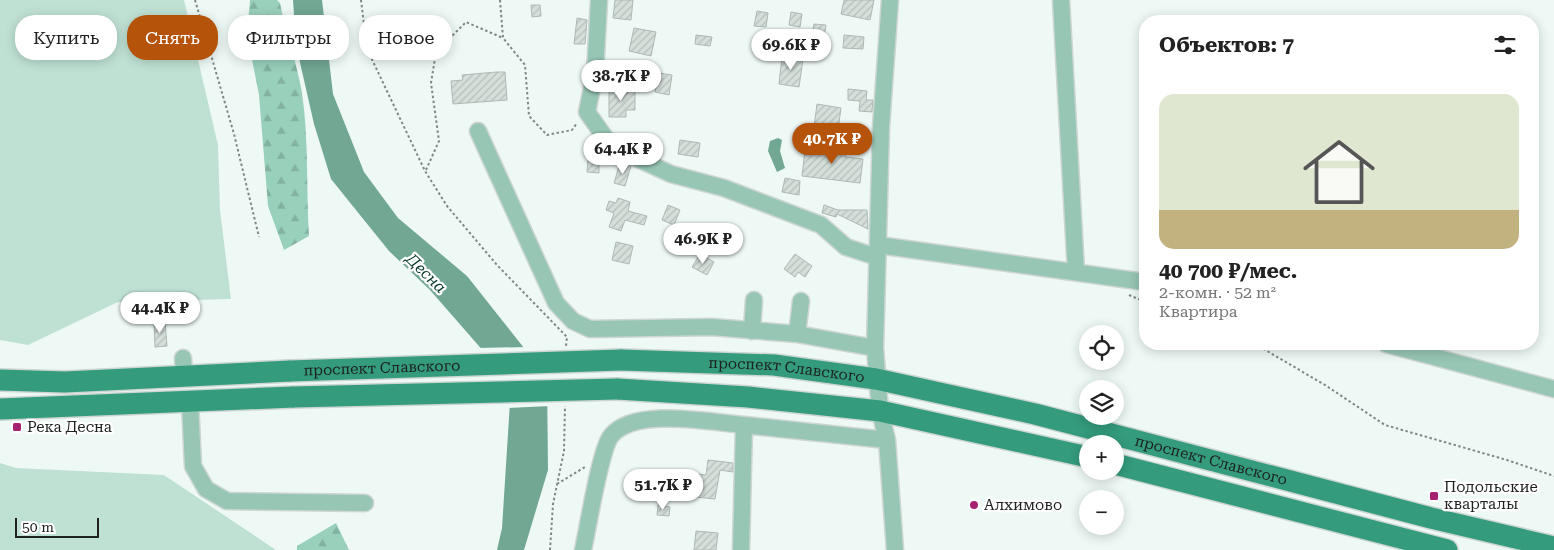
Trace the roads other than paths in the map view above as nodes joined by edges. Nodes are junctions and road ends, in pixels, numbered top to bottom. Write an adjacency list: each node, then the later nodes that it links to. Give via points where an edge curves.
1 (599, 0): 5 (street, via 595,73 587,112 609,143 671,174 724,188 821,225 846,247)
2 (890, 0): 5 (street, via 880,127)
3 (1061, 0): 6 (street)
4 (478, 131): 10 (street, via 556,303 573,321 590,329)
5 (878, 251): 6 (street); 12 (street)
6 (1076, 272): 7 (street)
7 (1139, 281)
8 (754, 300): 10 (street)
9 (802, 301): 11 (street)
10 (752, 330): 11 (street)
11 (797, 334): 12 (street)
12 (875, 348): 14 (street)
13 (1408, 350): 16 (street)
14 (876, 379): 15 (main road, проспект Славского, bridge, via 774,365 621,360 290,371 183,367 65,382); 19 (street); 25 (main road, проспект Славского, via 1035,414)
15 (0, 380)
16 (1554, 389)
17 (190, 402): 18 (main road, проспект Славского); 19 (main road, проспект Славского, bridge, via 617,389 748,397); 24 (street, via 192,466 206,489 226,502)
18 (0, 409)
19 (880, 411): 21 (street); 22 (main road, проспект Славского)
20 (744, 425): 21 (street); 26 (street, via 645,419 624,426 611,436 603,456); 27 (street)
21 (887, 440): 28 (street)
22 (1079, 455)
23 (1124, 466): 29 (main road, проспект Славского)
24 (365, 502)
25 (1554, 547)
26 (583, 550)
27 (741, 550)
28 (894, 550)
29 (1447, 550)

